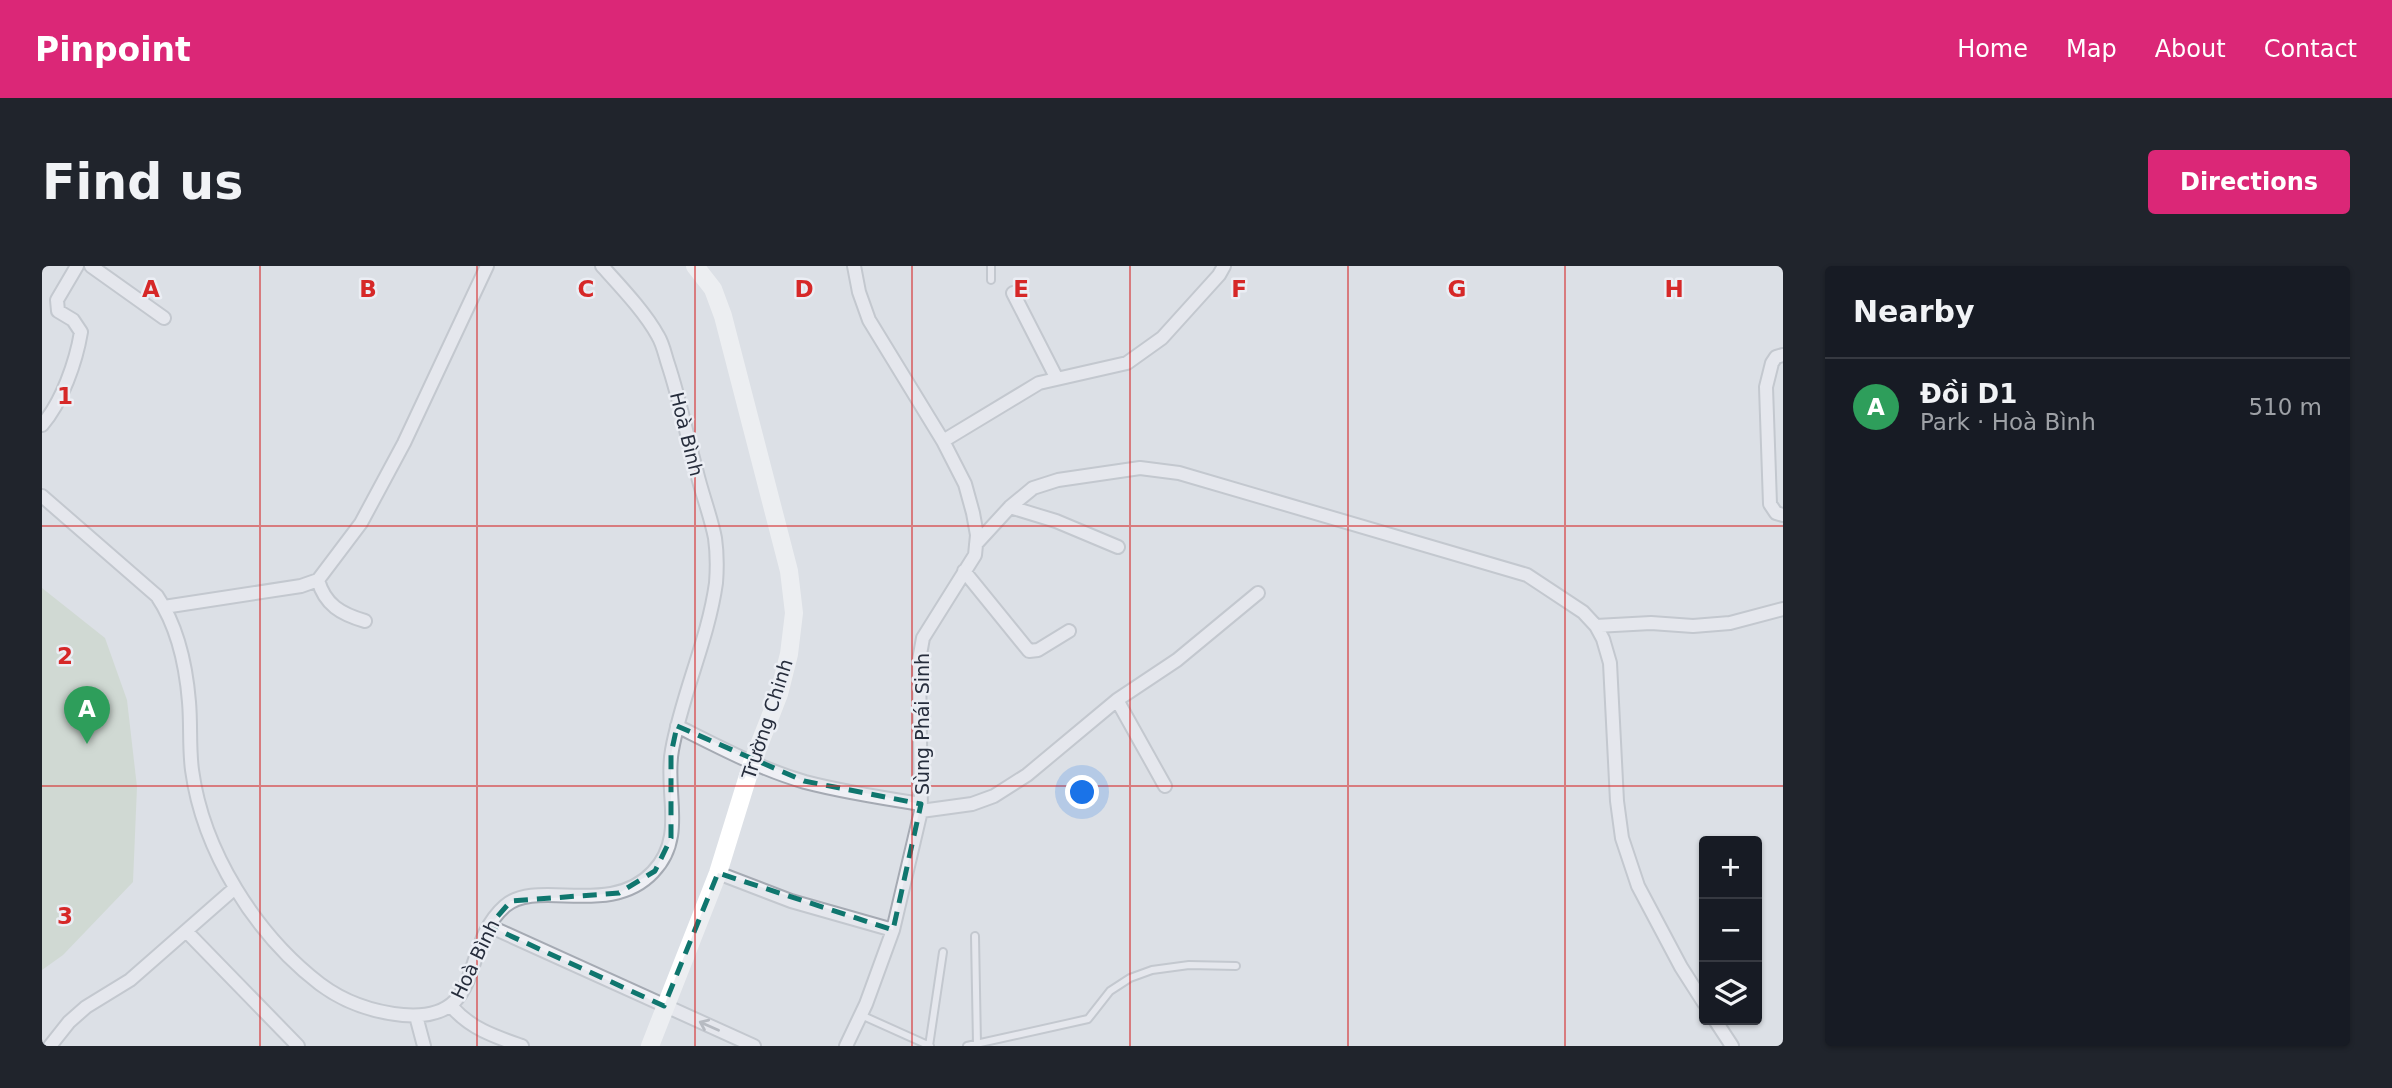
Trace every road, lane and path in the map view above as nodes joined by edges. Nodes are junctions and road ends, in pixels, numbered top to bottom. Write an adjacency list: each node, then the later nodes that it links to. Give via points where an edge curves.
1 (77, 266): 14 (street, via 57,300 58,311 81,332 79,345 65,384)
2 (91, 266): 11 (street)
3 (487, 266): 22 (street, via 361,523)
4 (602, 266): 30 (street, Hoà Bình, via 658,336 715,538 716,582)
5 (695, 266): 31 (street, Trường Chinh, via 713,289 723,316 786,558 794,613 779,694)
6 (854, 266): 15 (street, via 869,320)
7 (990, 266): 9 (lane)
8 (1224, 266): 13 (street, via 1162,338 1127,363)
9 (991, 280)
10 (1013, 293): 13 (street)
11 (164, 318)
12 (1783, 355): 18 (street, via 1772,363 1766,387 1770,504)
13 (1056, 377): 15 (street)
14 (42, 425)
15 (943, 441): 19 (street, via 965,484)
16 (42, 496): 24 (street, Hoà Bình)
17 (1010, 507): 19 (street); 20 (street); 27 (street, via 1033,488 1058,481 1140,468 1179,473 1527,575)
18 (1783, 514)
19 (976, 544): 21 (street, Sùng Phái Sinh, via 975,555)
20 (1118, 547)
21 (964, 571): 28 (street, via 1029,650 1038,650); 33 (street, Sùng Phái Sinh, via 923,638 919,660)
22 (318, 580): 24 (street); 26 (street, via 331,605)
23 (1258, 593): 29 (street, via 1177,660)
24 (164, 607): 35 (street, Hoà Bình, via 186,672 197,795 207,829)
25 (1783, 609): 27 (street, via 1730,623)
26 (365, 621)
27 (1596, 625): 42 (street, via 1610,663 1622,838 1638,886)
28 (1069, 631)
29 (1117, 700): 32 (street); 33 (street, via 1027,775 994,796 972,804)
30 (677, 726): 31 (street); 36 (street, Hoà Bình, via 671,754 671,838 655,871 619,893 511,901)
31 (752, 763): 33 (street, via 804,781); 34 (street, Trường Chinh)
32 (1165, 786)
33 (921, 807): 37 (street, Sùng Phái Sinh)
34 (718, 873): 37 (street, via 791,901); 43 (street, Trường Chinh)
35 (235, 888): 38 (street); 45 (street, Hoà Bình, via 265,930 319,983 371,1010)
36 (489, 926): 43 (street); 44 (street, Hoà Bình)
37 (893, 930): 46 (street, Sùng Phái Sinh)
38 (187, 932): 49 (street, via 130,980 86,1007); 50 (street)
39 (975, 936): 48 (lane)
40 (943, 952): 56 (lane)
41 (1236, 966): 48 (lane, via 1152,970 1110,991 1088,1019)
42 (1699, 995)
43 (664, 1006): 53 (street, Trường Chinh); 54 (street, one-way to 43)
44 (452, 1007): 45 (street, Hoà Bình); 52 (street, via 481,1031)
45 (416, 1016): 51 (street)
46 (861, 1016): 55 (street, Sùng Phái Sinh); 56 (lane)
47 (1718, 1025): 58 (street)
48 (977, 1044): 57 (lane)
49 (50, 1046)
50 (298, 1046)
51 (424, 1046)
52 (522, 1046)
53 (650, 1046)
54 (754, 1046)
55 (846, 1046)
56 (929, 1046)
57 (967, 1046)
58 (1732, 1046)

